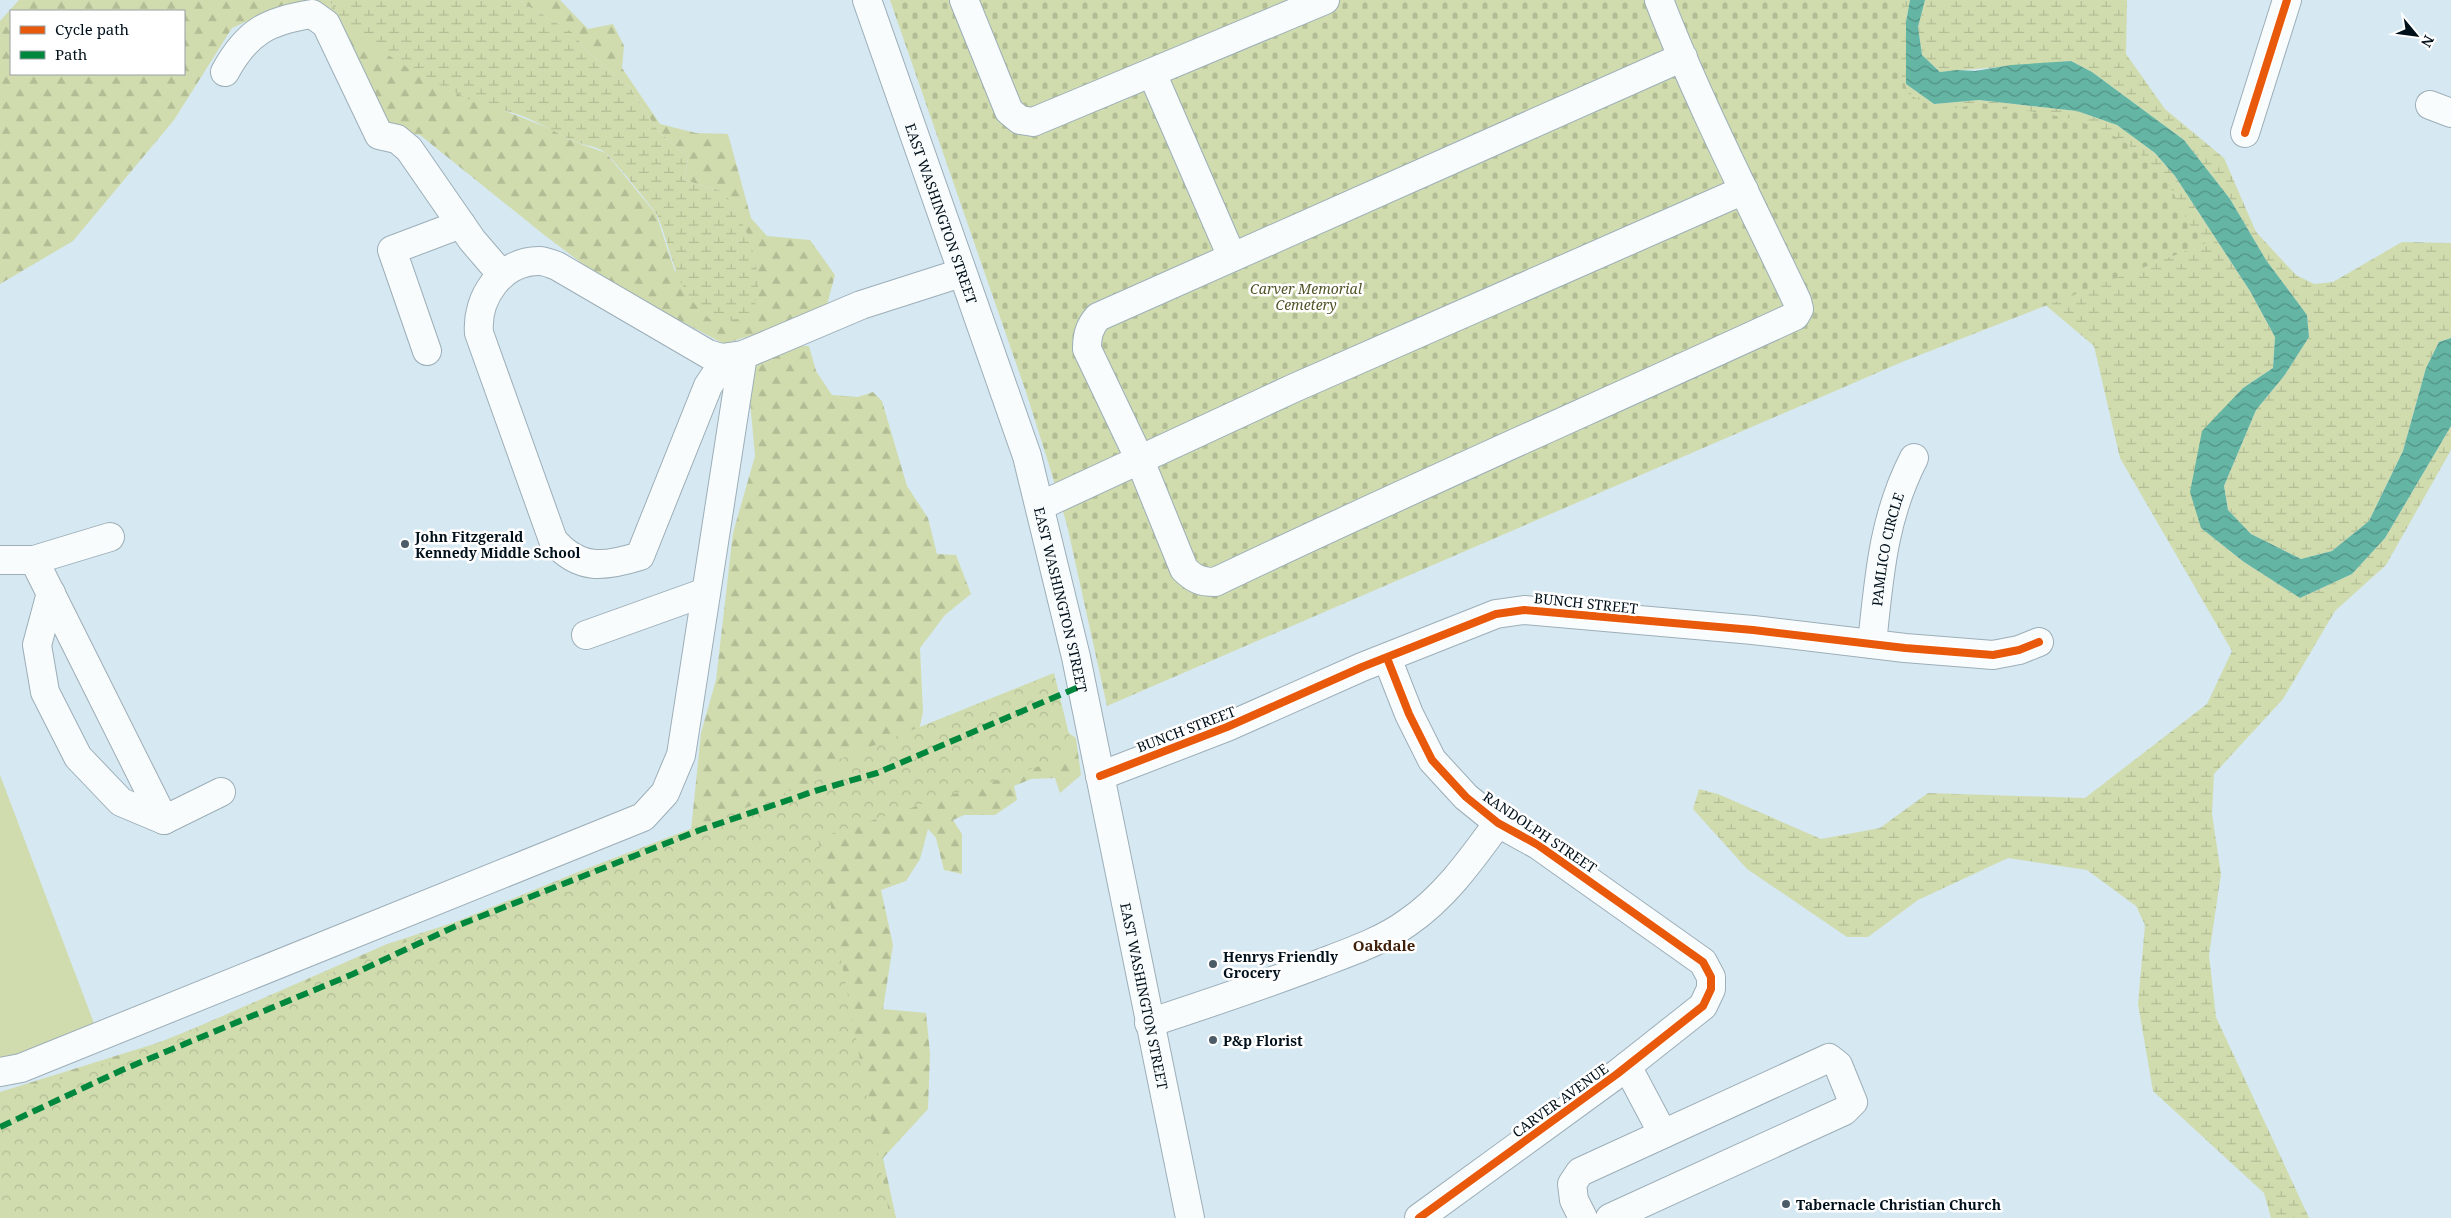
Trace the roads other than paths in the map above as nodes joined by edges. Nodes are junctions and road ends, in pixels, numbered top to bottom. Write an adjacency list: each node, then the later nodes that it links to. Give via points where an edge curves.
1 (867, 0): 13 (street, EAST WASHINGTON STREET)
2 (964, 0): 8 (street, via 1009,111 1020,120 1033,122)
3 (1325, 0): 8 (street)
4 (1659, 0): 6 (street)
5 (2287, 0): 9 (street)
6 (1683, 58): 10 (street); 12 (street)
7 (225, 72): 11 (street, via 237,50 262,27 312,14 326,24 379,135 397,139 409,149)
8 (1152, 73): 12 (street)
9 (2245, 134)
10 (1744, 190): 17 (street); 17 (street, via 1797,301 1799,309 1795,316 1214,582 1202,582 1184,569)
11 (461, 224): 14 (street); 15 (street, via 392,250)
12 (1232, 257): 17 (street, via 1098,318 1091,325 1087,336 1088,349)
13 (961, 274): 16 (street, via 862,305); 19 (street, EAST WASHINGTON STREET, via 1027,456)
14 (502, 275): 16 (street, via 511,268 539,261 557,266 708,354 721,358); 16 (street, via 481,305 479,333 553,540 560,549 582,563 606,564 640,556 708,386 718,371)
15 (427, 352)
16 (743, 355): 23 (street)
17 (1139, 458): 19 (street)
18 (1914, 458): 27 (street, PAMLICO CIRCLE, via 1899,487 1887,524)
19 (1040, 506): 29 (street, EAST WASHINGTON STREET, via 1076,656)
20 (110, 537): 22 (street)
21 (0, 560): 22 (street)
22 (34, 560): 24 (street)
23 (706, 592): 25 (street); 36 (street, via 681,755 665,793 643,817 57,1054)
24 (51, 593): 31 (street); 31 (street, via 37,645 45,692 78,757 121,802)
25 (586, 635)
26 (2038, 642): 27 (street, BUNCH STREET, via 1993,655)
27 (1872, 644): 28 (street, BUNCH STREET, via 1524,610 1496,614)
28 (1387, 658): 29 (street, BUNCH STREET, via 1227,727); 32 (street, RANDOLPH STREET, via 1432,760 1466,797)
29 (1100, 776): 34 (street, EAST WASHINGTON STREET)
30 (221, 792): 31 (street)
31 (164, 820)
32 (1498, 823): 33 (street, RANDOLPH STREET, via 1538,845 1703,962 1711,977); 34 (street, via 1461,874 1406,924 1361,948 1257,988)
33 (1709, 995): 35 (street, CARVER AVENUE, via 1702,1006)
34 (1149, 1023): 38 (street, EAST WASHINGTON STREET)
35 (1627, 1066): 37 (street); 39 (street, CARVER AVENUE)
36 (0, 1072)
37 (1663, 1134): 40 (street, via 1580,1172 1572,1184 1574,1200); 41 (street, via 1829,1058 1838,1065 1853,1102 1844,1112)
38 (1190, 1218)
39 (1419, 1218)
40 (1583, 1218)
41 (1610, 1218)

